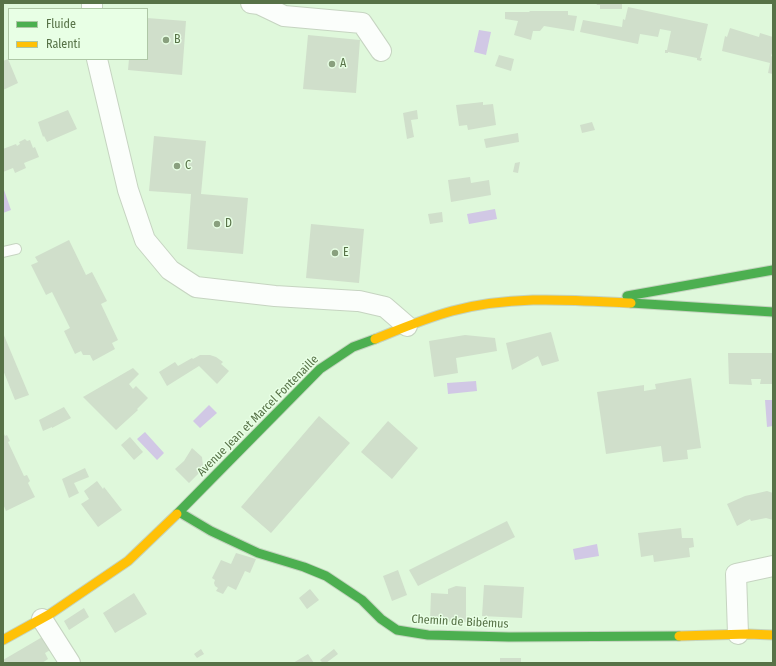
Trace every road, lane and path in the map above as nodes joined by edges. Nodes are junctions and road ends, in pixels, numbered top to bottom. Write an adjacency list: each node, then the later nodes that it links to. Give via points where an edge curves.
1 (251, 3): 2 (street, via 259,4 284,16 362,23)
2 (381, 51)
3 (97, 60): 13 (street, via 128,190 146,240 170,270 196,287 275,296 358,301 385,307)
4 (16, 249): 5 (lane)
5 (3, 252)
6 (773, 270): 7 (main road, Avenue Jean et Marcel Fontenaille)
7 (738, 275): 8 (main road); 10 (main road, Avenue Jean et Marcel Fontenaille)
8 (728, 290)
9 (728, 300): 11 (main road)
10 (596, 302): 11 (main road, Avenue Jean et Marcel Fontenaille); 13 (main road, Avenue Jean et Marcel Fontenaille, via 556,299 495,303 452,311)
11 (738, 311): 12 (main road, Avenue Jean et Marcel Fontenaille)
12 (773, 312)
13 (407, 326): 14 (main road, Avenue Jean et Marcel Fontenaille, via 353,347 320,369)
14 (179, 512): 16 (main road, Avenue Jean et Marcel Fontenaille, via 128,561); 17 (main road, Chemin de Bibémus, via 211,531 258,553 326,576 362,600 381,620 397,630 428,635 509,637)
15 (773, 566): 17 (street, via 736,574)
16 (42, 619): 19 (main road, Avenue Jean et Marcel Fontenaille); 20 (street)
17 (738, 634): 18 (main road, Chemin de Bibémus)
18 (773, 635)
19 (3, 640)
20 (70, 663)

